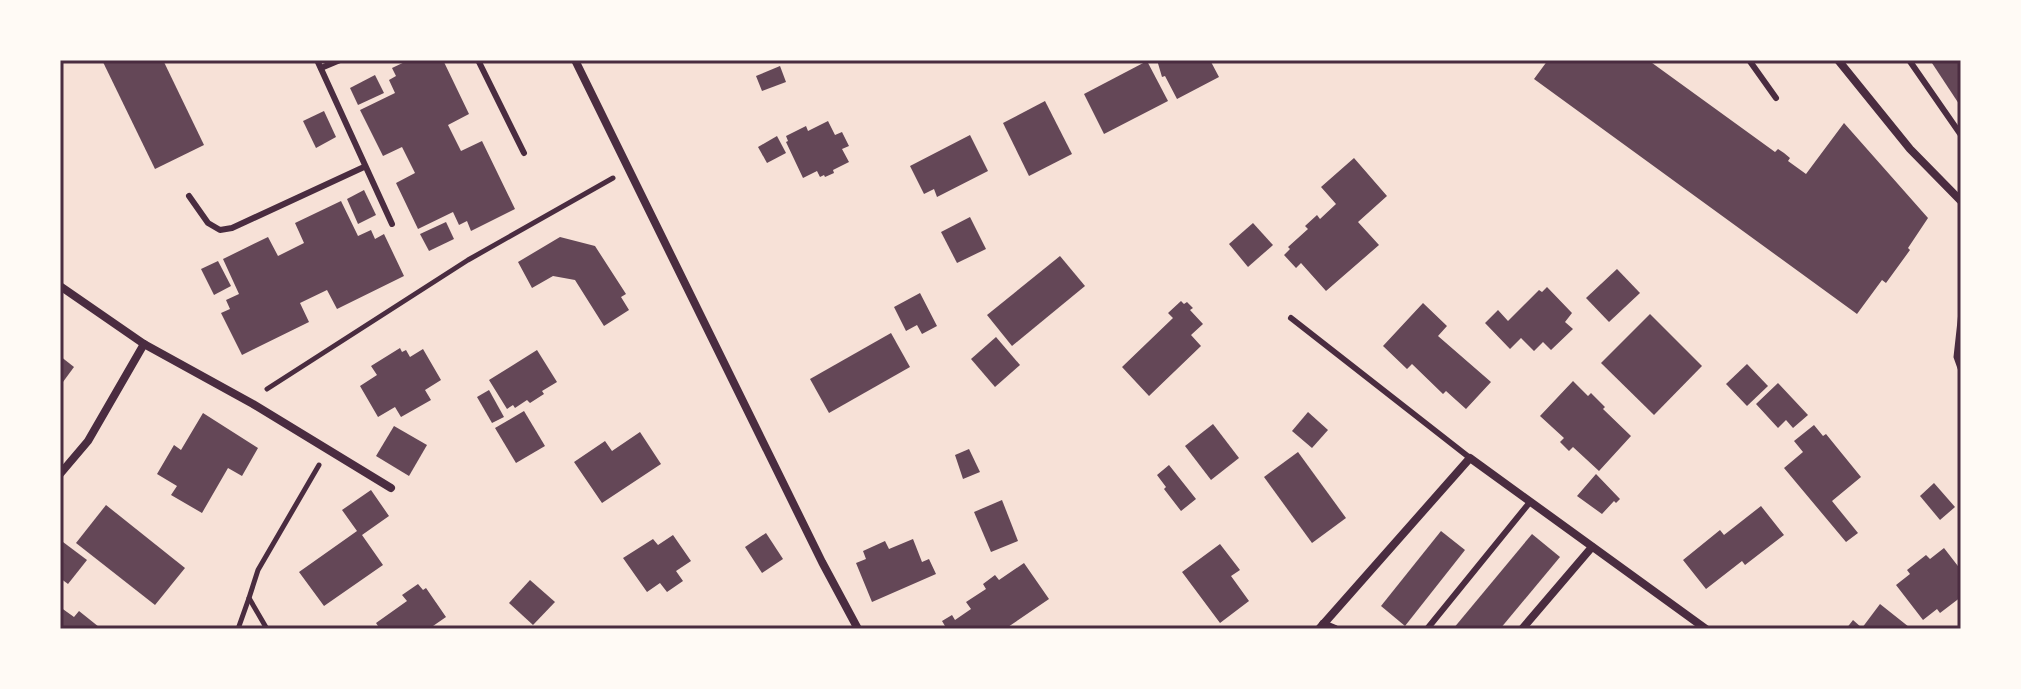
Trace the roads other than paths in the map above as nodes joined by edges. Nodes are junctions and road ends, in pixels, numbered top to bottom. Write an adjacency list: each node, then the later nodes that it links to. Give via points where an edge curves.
1 (317, 60): 8 (lane)
2 (340, 60): 8 (lane)
3 (478, 60): 11 (lane)
4 (575, 60): 25 (street)
5 (1749, 60): 9 (lane)
6 (1838, 60): 14 (street, via 1910,149)
7 (1909, 60): 10 (lane)
8 (321, 68): 12 (lane)
9 (1776, 98)
10 (1961, 135)
11 (524, 153)
12 (364, 167): 13 (lane, via 220,230 208,223); 15 (lane)
13 (189, 196)
14 (1961, 201)
15 (392, 224)
16 (60, 286): 18 (street)
17 (1291, 318): 19 (lane)
18 (144, 344): 20 (street, via 88,441); 21 (street)
19 (1470, 458): 22 (street); 24 (street)
20 (60, 474)
21 (391, 488)
22 (1530, 502): 23 (street); 27 (lane)
23 (1592, 547): 28 (street); 29 (street)
24 (1321, 627): 26 (street)
25 (858, 629)
26 (1335, 629)
27 (1427, 629)
28 (1522, 629)
29 (1706, 629)

